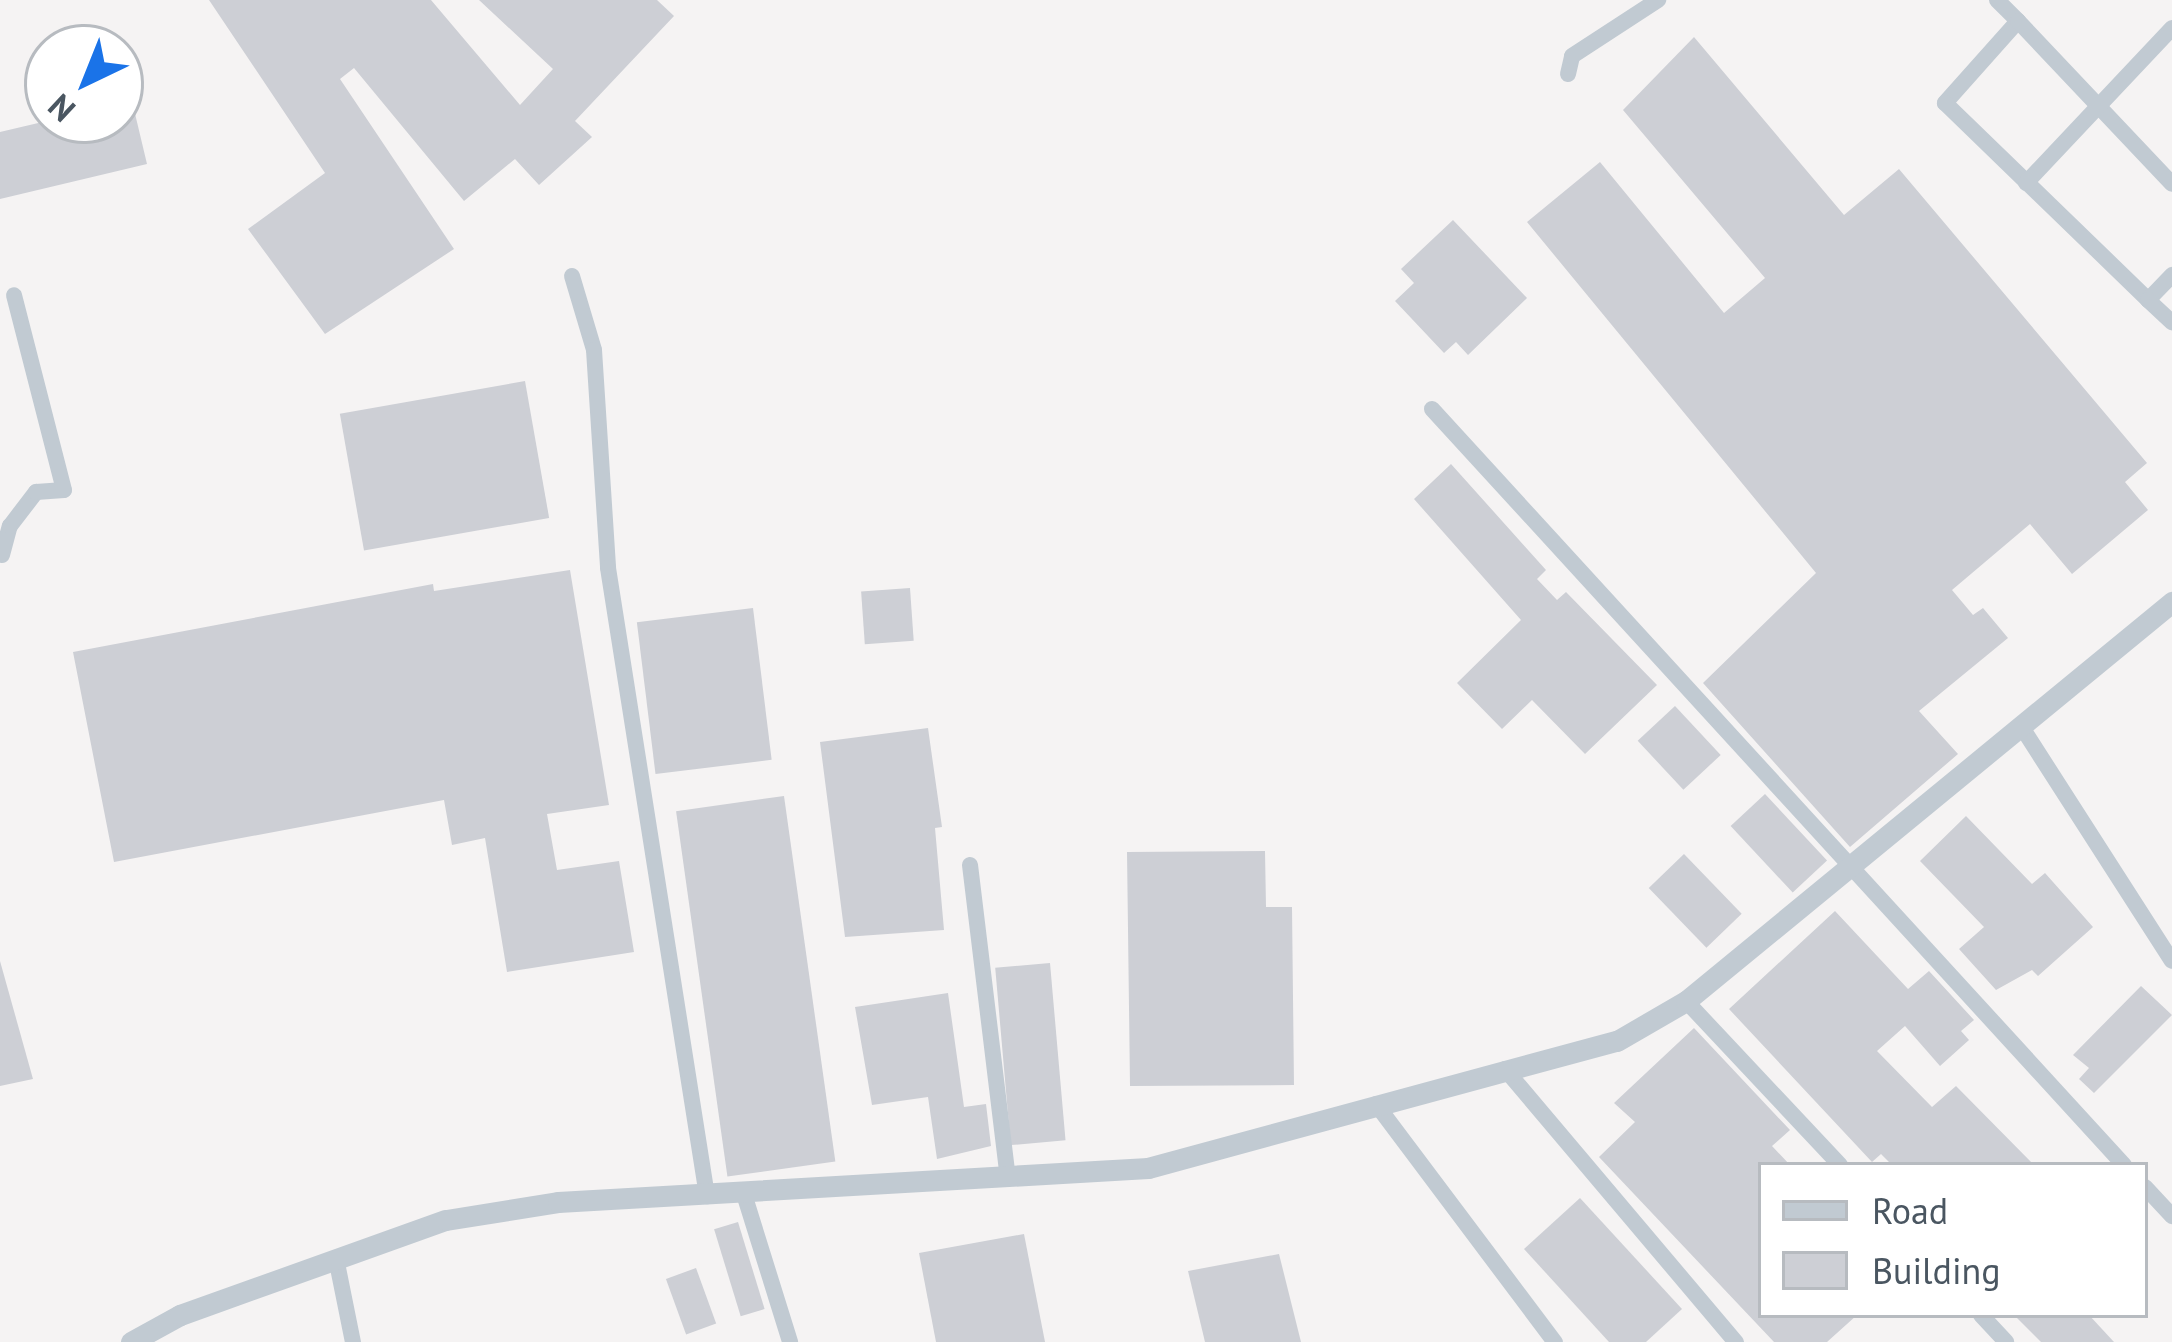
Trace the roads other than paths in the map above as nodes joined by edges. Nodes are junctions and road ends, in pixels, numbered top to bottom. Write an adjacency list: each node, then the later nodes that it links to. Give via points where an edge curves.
1 (1658, 0): 5 (street, via 1571,56)
2 (1997, 0): 3 (street)
3 (2018, 21): 6 (street); 7 (street, via 1945,103)
4 (2172, 28): 6 (street)
5 (1568, 74)
6 (2096, 109): 7 (street); 8 (street)
7 (2026, 183): 12 (street)
8 (2172, 184)
9 (2172, 275): 12 (street)
10 (572, 276): 29 (street, via 594,350 608,568)
11 (14, 295): 15 (street, via 64,490 36,492 10,526)
12 (2148, 300): 13 (street)
13 (2172, 322)
14 (1432, 409): 19 (street)
15 (2, 555)
16 (2172, 602): 17 (street)
17 (2021, 727): 19 (street); 20 (street)
18 (970, 865): 26 (street)
19 (1848, 870): 21 (street); 25 (street)
20 (2172, 962)
21 (1686, 1001): 22 (street, via 1617,1041); 24 (street)
22 (1505, 1069): 23 (street); 37 (street)
23 (1376, 1104): 26 (street, via 1148,1168); 36 (street)
24 (1837, 1162)
25 (2121, 1162)
26 (1008, 1179): 28 (street)
27 (2148, 1190): 30 (street)
28 (744, 1194): 29 (street); 35 (street)
29 (707, 1196): 31 (street, via 558,1202 446,1220)
30 (2172, 1216)
31 (336, 1258): 33 (street); 34 (street)
32 (1984, 1318): 38 (street)
33 (131, 1342)
34 (353, 1342)
35 (790, 1342)
36 (1555, 1342)
37 (1736, 1342)
38 (2006, 1342)

